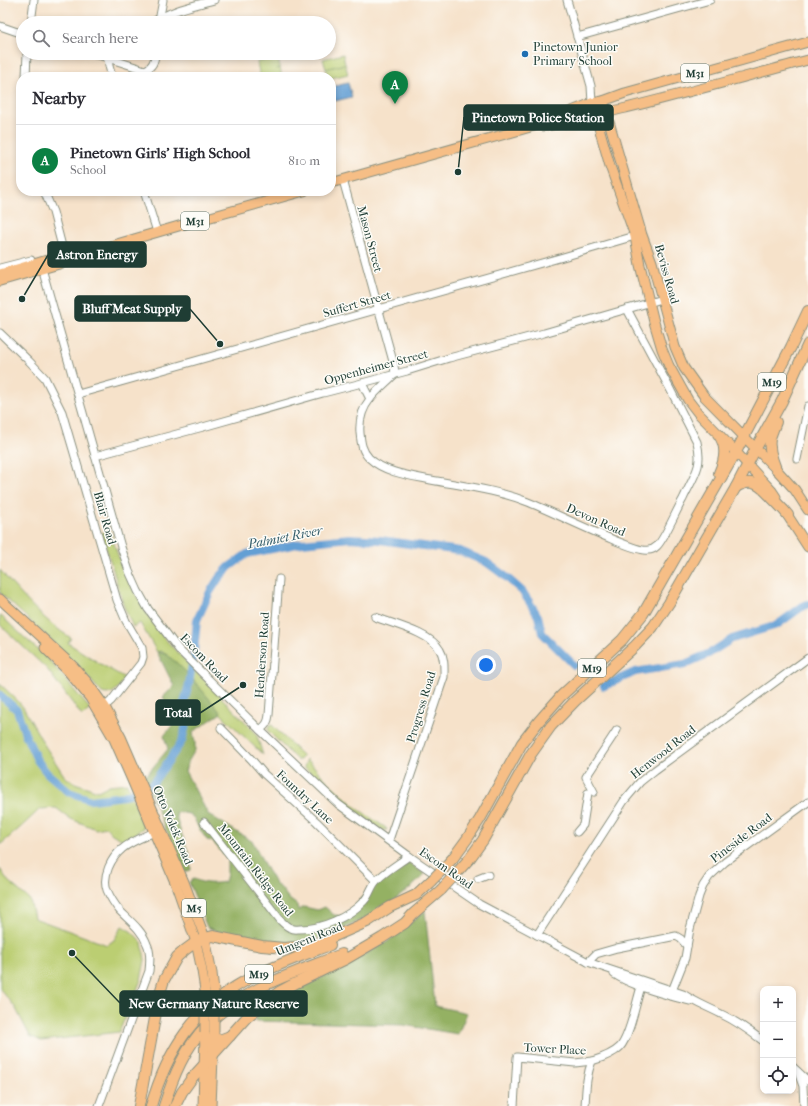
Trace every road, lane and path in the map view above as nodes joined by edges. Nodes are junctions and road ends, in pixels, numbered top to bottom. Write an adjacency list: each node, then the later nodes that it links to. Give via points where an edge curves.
1 (34, 0): 6 (street)
2 (163, 0): 7 (street)
3 (214, 0): 8 (street)
4 (567, 0): 11 (street, Beviss Road)
5 (710, 0): 11 (street)
6 (32, 16)
7 (161, 16)
8 (166, 16)
9 (0, 26): 10 (street)
10 (16, 32)
11 (577, 37): 20 (street, Beviss Road)
12 (808, 42): 21 (main road, M31)
13 (27, 60): 18 (street)
14 (110, 60): 19 (street)
15 (122, 60): 16 (street, via 145,70)
16 (153, 60)
17 (808, 60): 23 (main road, M31)
18 (26, 72)
19 (111, 72)
20 (591, 86): 21 (street, Beviss Road); 22 (street, Beviss Road)
21 (603, 101): 22 (main road, M31); 23 (main road, Beviss Road)
22 (592, 103): 24 (main road, Beviss Road); 25 (main road, M31)
23 (606, 113): 24 (main road, M31); 32 (main road, Beviss Road)
24 (596, 115): 25 (main road, M31, via 572,122); 32 (main road, Beviss Road, via 610,166)
25 (534, 126): 26 (main road, M31)
26 (342, 180): 27 (main road, M31); 40 (street, Mason Street)
27 (336, 182)
28 (46, 196): 33 (street)
29 (146, 196): 31 (street)
30 (286, 196): 31 (main road, M31)
31 (157, 232): 33 (main road, M31, via 86,253 75,259)
32 (638, 235): 38 (main road, Beviss Road, via 652,262); 39 (main road, Beviss Road, via 640,265); 40 (street, Suffert Street)
33 (65, 256): 34 (main road, M31); 35 (street)
34 (41, 266): 36 (main road, M31); 37 (main road, M31); 47 (street, Escom Road)
35 (0, 268)
36 (0, 274)
37 (0, 281)
38 (662, 299): 39 (street, Oppenheimer Street); 52 (main road, Beviss Road, via 675,347 684,368 704,396)
39 (649, 302): 41 (street, Oppenheimer Street); 51 (main road, Beviss Road, via 662,349 674,376 698,413)
40 (378, 309): 45 (street, Mason Street, via 392,354); 47 (street, Suffert Street)
41 (628, 309): 45 (street, Oppenheimer Street); 48 (street, Devon Road, via 697,442 700,455 696,472 664,535 657,546 649,550 623,544 521,499 405,474 375,463 362,448 360,432 364,408)
42 (808, 311): 52 (highway, M19)
43 (0, 333): 69 (street, Blair Road, via 44,378 62,412 117,600 142,648 143,657 140,663 127,682)
44 (808, 344): 49 (highway, M19)
45 (395, 374): 46 (street, Oppenheimer Street); 48 (street, Devon Road)
46 (362, 384): 48 (street); 55 (street, Oppenheimer Street)
47 (78, 394): 55 (street, Escom Road)
48 (370, 399)
49 (782, 401): 53 (highway, M19); 58 (highway, via 770,437 772,459)
50 (808, 406): 56 (street)
51 (718, 434): 54 (main road, Beviss Road); 62 (highway, via 723,443 724,460)
52 (744, 437): 53 (main road, Beviss Road); 54 (highway, M19)
53 (756, 448): 57 (highway, M19); 58 (main road, Beviss Road)
54 (736, 452): 57 (main road, Beviss Road); 62 (highway, M19)
55 (95, 456): 71 (street, Escom Road, via 129,571 148,609 178,650)
56 (796, 460)
57 (747, 464): 59 (highway, M19); 61 (main road, Beviss Road, via 772,491)
58 (776, 469): 60 (main road, Beviss Road, via 795,490)
59 (736, 487): 61 (highway, via 749,482 761,486); 83 (highway, M19, bridge, via 653,627 552,726 531,754 498,815 470,858 441,890)
60 (808, 510)
61 (788, 515): 63 (main road, Beviss Road)
62 (697, 520): 82 (highway, M19, bridge, via 643,614 622,640 561,696 530,731 467,839 443,869)
63 (808, 547)
64 (279, 579): 71 (street, Henderson Road, via 269,715 266,725)
65 (0, 599): 69 (main road, Otto Volek Road / M5, via 73,666 88,683)
66 (0, 606): 69 (main road, Otto Volek Road / M5, via 67,670)
67 (375, 617): 77 (street, Progress Road, via 420,633 434,641 444,660 444,677)
68 (808, 658): 85 (street, Henwood Road, via 655,770 633,789)
69 (101, 709): 75 (main road, Otto Volek Road / M5)
70 (221, 728): 81 (street, Foundry Lane, via 264,774 317,822)
71 (260, 730): 77 (street, Escom Road, via 338,804)
72 (617, 730): 76 (street, via 586,777 591,792 583,825)
73 (808, 802): 84 (street, Pineside Road, via 725,862 709,877 699,896)
74 (204, 822): 81 (street, Mountain Ridge Road, via 281,921 290,928 321,927 336,920 363,903)
75 (158, 831): 87 (main road, Otto Volek Road / M5, via 175,882); 102 (street, via 125,846 108,868 106,889 120,910 144,936 150,959 149,971)
76 (577, 832)
77 (389, 840): 78 (street, Escom Road)
78 (409, 856): 81 (street, Mountain Ridge Road); 85 (street, Escom Road, via 479,904)
79 (488, 875): 80 (street)
80 (478, 879)
81 (376, 882)
82 (416, 895): 87 (highway, via 390,907 356,928 308,946 262,946 213,936); 104 (highway, Umgeni Road / M19, via 396,911 364,930 245,980 226,992 189,1026 174,1048 161,1074)
83 (413, 914): 94 (highway, via 405,923 363,950 279,992 255,1010); 105 (highway, M19, via 366,944 264,986 226,1009 206,1026 189,1049 176,1073)
84 (690, 929): 86 (street); 88 (street, Pineside Road)
85 (537, 935): 89 (street, Escom Road)
86 (676, 936): 88 (street); 89 (street, via 617,948 594,955)
87 (201, 940): 93 (main road, Otto Volek Road / M5, bridge, via 212,973 209,990); 103 (highway, via 177,957 164,980)
88 (687, 946): 92 (street, Pineside Road)
89 (588, 962): 90 (street, Escom Road)
90 (602, 967): 91 (street, Escom Road); 92 (street, Escom Road)
91 (641, 987): 92 (street, Escom Road); 97 (street, via 624,1042 614,1052)
92 (671, 993): 95 (street, Escom Road, via 683,994)
93 (209, 1036): 94 (highway, via 222,1039); 96 (main road, Otto Volek Road / M5); 98 (main road, Otto Volek Road / M5)
94 (230, 1036): 96 (highway)
95 (760, 1038)
96 (213, 1055): 98 (highway); 108 (main road, Otto Volek Road / M5)
97 (592, 1061): 109 (street, Tower Place, via 517,1057); 110 (street, via 587,1080)
98 (204, 1065): 106 (highway, via 182,1092); 107 (main road, Otto Volek Road / M5)
99 (796, 1070): 101 (street)
100 (796, 1071): 111 (street, via 803,1086)
101 (808, 1081)
102 (99, 1106)
103 (139, 1106)
104 (151, 1106)
105 (164, 1106)
106 (175, 1106)
107 (203, 1106)
108 (211, 1106)
109 (514, 1106)
110 (585, 1106)
111 (804, 1106)

